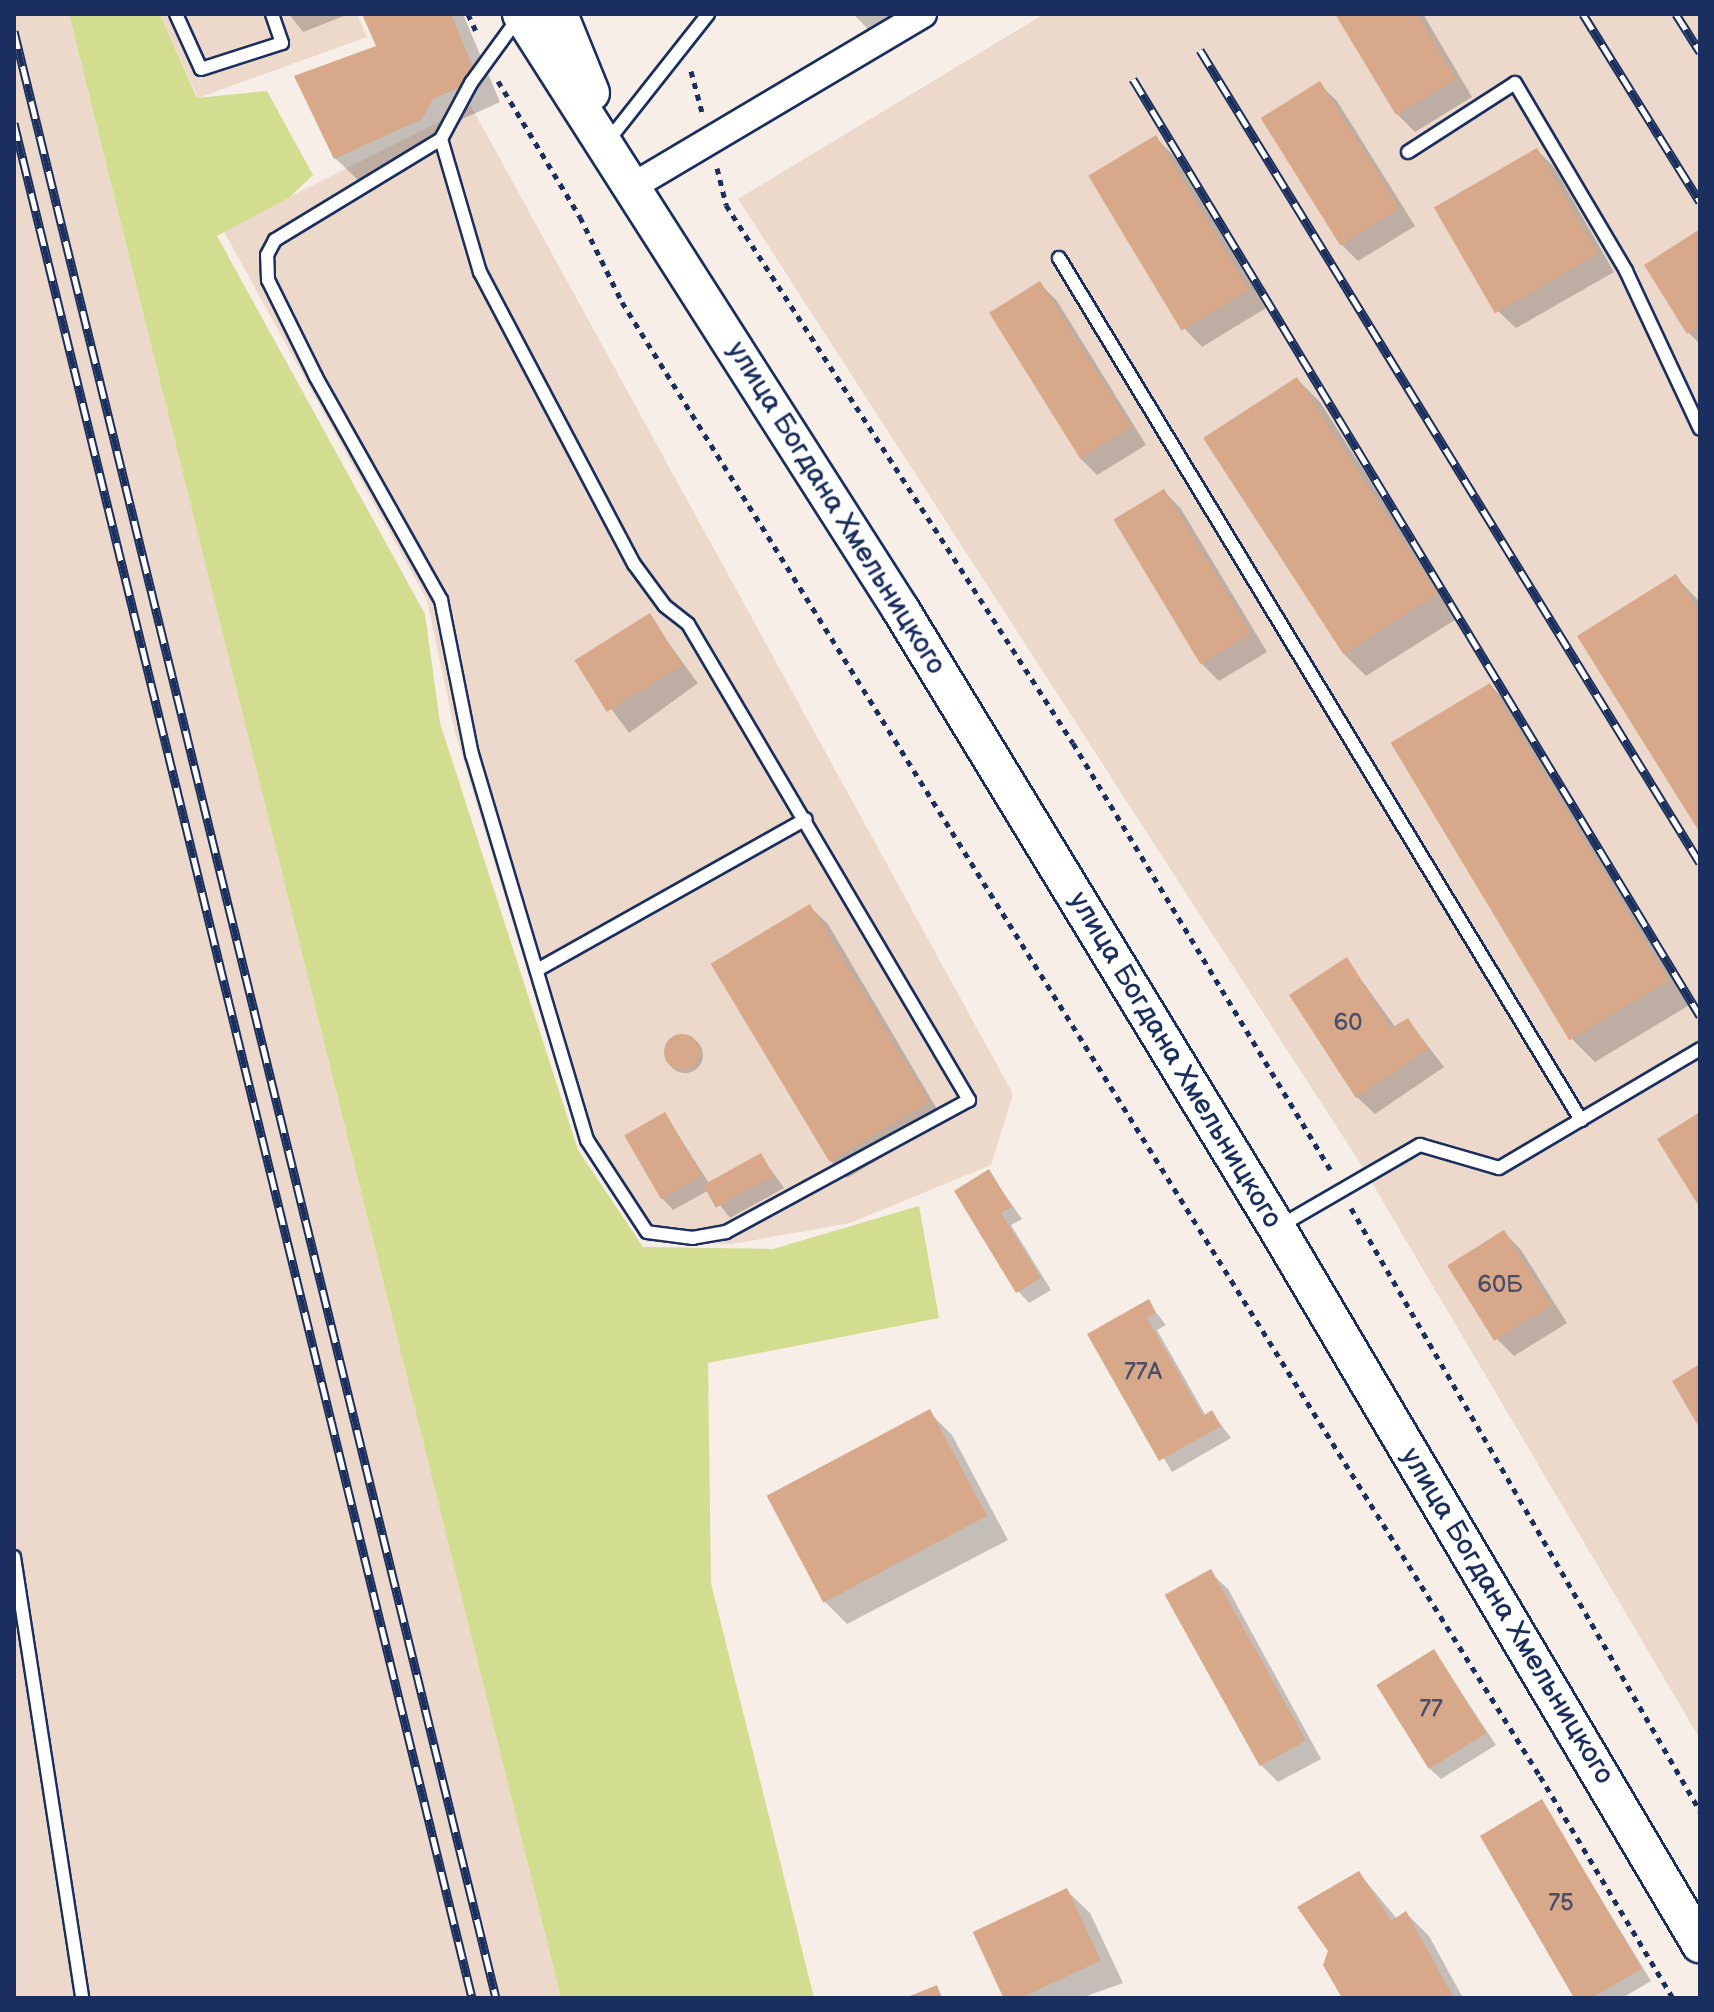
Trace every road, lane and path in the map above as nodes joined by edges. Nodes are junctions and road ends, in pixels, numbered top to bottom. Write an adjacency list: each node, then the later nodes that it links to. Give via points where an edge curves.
1 (176, 14): 2 (lane, via 201,69 282,43)
2 (272, 14)
3 (468, 14): 8 (path)
4 (521, 14): 8 (lane); 12 (main road)
5 (559, 14): 9 (main road)
6 (708, 14): 9 (lane)
7 (923, 14): 12 (street)
8 (489, 59): 10 (lane); 26 (path, via 622,302)
9 (611, 137): 12 (main road)
10 (441, 139): 16 (lane, via 480,272 627,551 665,606 688,624); 17 (lane, via 275,240 267,255 268,280 441,600 472,755)
11 (1408, 152): 15 (lane, via 1515,83 1626,271)
12 (635, 185): 21 (main road, улица Богдана Хмельницкого)
13 (726, 205): 20 (path, via 1073,743)
14 (1059, 258): 19 (lane)
15 (1700, 429)
16 (806, 819): 17 (lane); 17 (lane, via 969,1100 726,1232 693,1238 647,1232 587,1140)
17 (537, 970)
18 (1700, 1049): 19 (lane)
19 (1581, 1120): 20 (lane, via 1499,1168 1420,1145)
20 (1342, 1193): 21 (lane); 23 (path)
21 (1277, 1228): 24 (main road, улица Богдана Хмельницкого)
22 (14, 1557): 25 (lane)
23 (1700, 1811)
24 (1700, 1944)
25 (82, 1998)
26 (1673, 1998)

